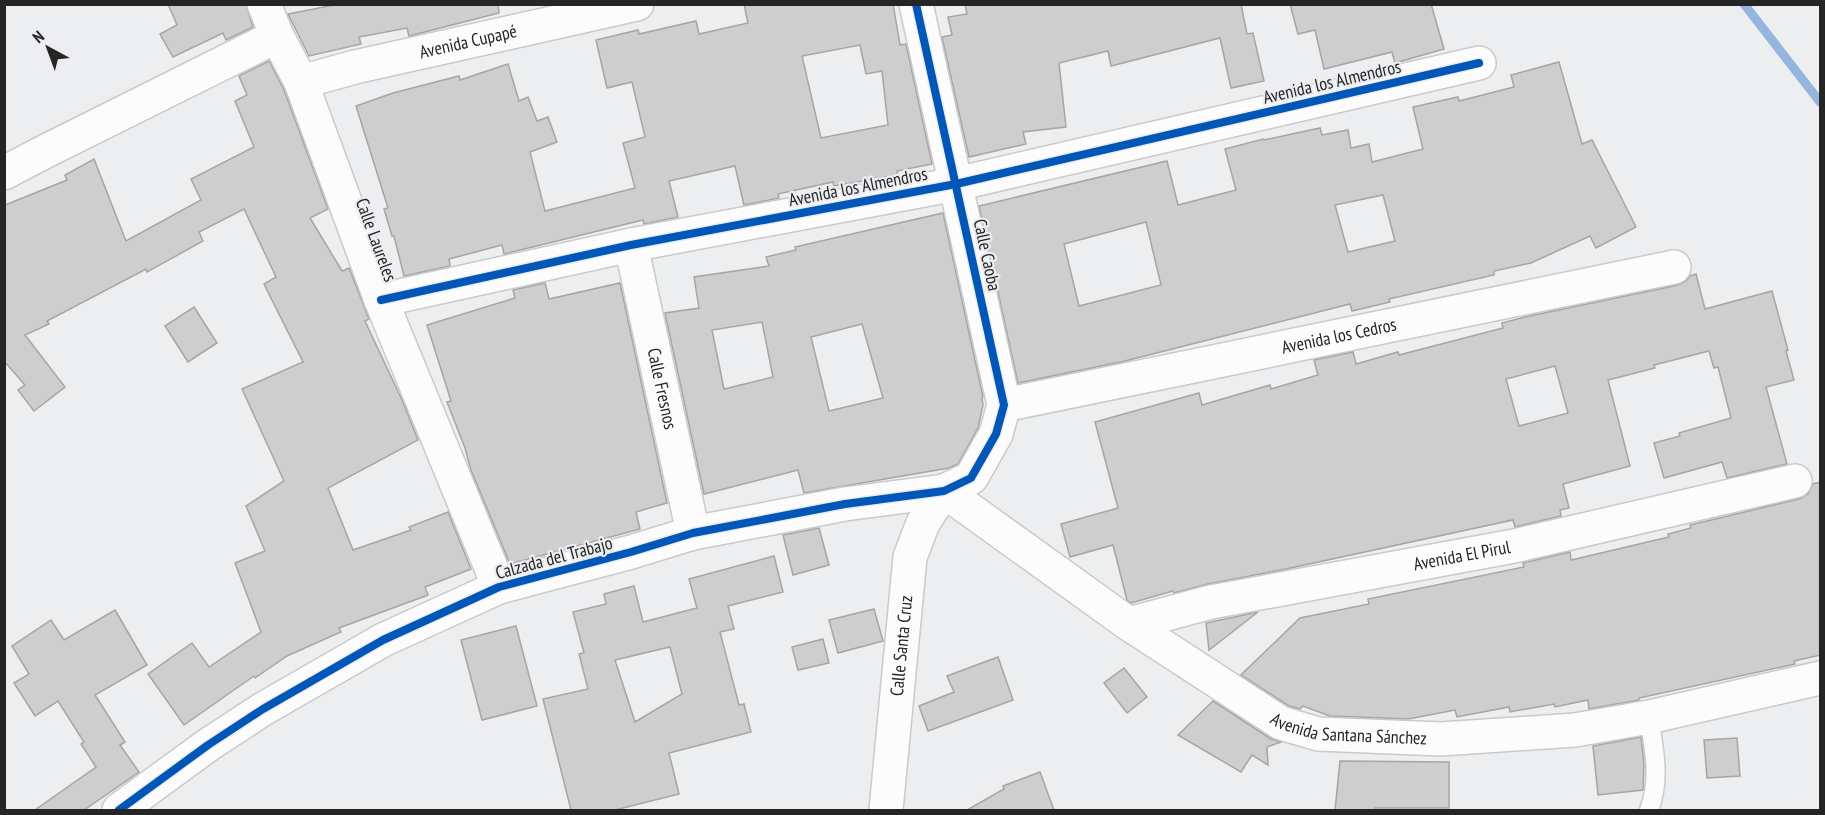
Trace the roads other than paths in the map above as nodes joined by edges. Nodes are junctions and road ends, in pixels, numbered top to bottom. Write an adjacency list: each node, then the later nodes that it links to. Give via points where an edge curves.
1 (264, 4): 4 (street, Calle Laureles)
2 (636, 4): 6 (street, Avenida Cupapé)
3 (916, 4): 8 (street, Calle Caoba)
4 (277, 36): 6 (street, Calle Laureles); 7 (street)
5 (1479, 63): 8 (street, Avenida los Almendros)
6 (301, 82): 11 (street, Calle Laureles)
7 (4, 173)
8 (956, 184): 9 (street, Avenida los Almendros); 12 (street, Calle Caoba)
9 (632, 245): 11 (street, Avenida los Almendros); 15 (street, Calle Fresnos)
10 (1674, 267): 12 (street, Avenida los Cedros)
11 (381, 300): 16 (street, Calle Laureles)
12 (1004, 405): 14 (street, Calle Caoba, via 996,434 971,478)
13 (1795, 481): 17 (street, Avenida El Pirul, via 1514,546 1210,602)
14 (944, 491): 15 (street, Calzada del Trabajo, via 845,504); 17 (street, Avenida Santana Sánchez); 21 (street, Calle Santa Cruz, via 923,523 910,557)
15 (693, 533): 16 (street, Calzada del Trabajo)
16 (499, 587): 20 (street, Calzada del Trabajo, via 383,640 263,709)
17 (1129, 624): 19 (street, Avenida Santana Sánchez, via 1281,723 1318,734 1441,739 1575,730)
18 (1821, 678): 19 (street, Avenida Santana Sánchez)
19 (1649, 717): 22 (lane, via 1657,768)
20 (118, 810)
21 (886, 810)
22 (1650, 810)

